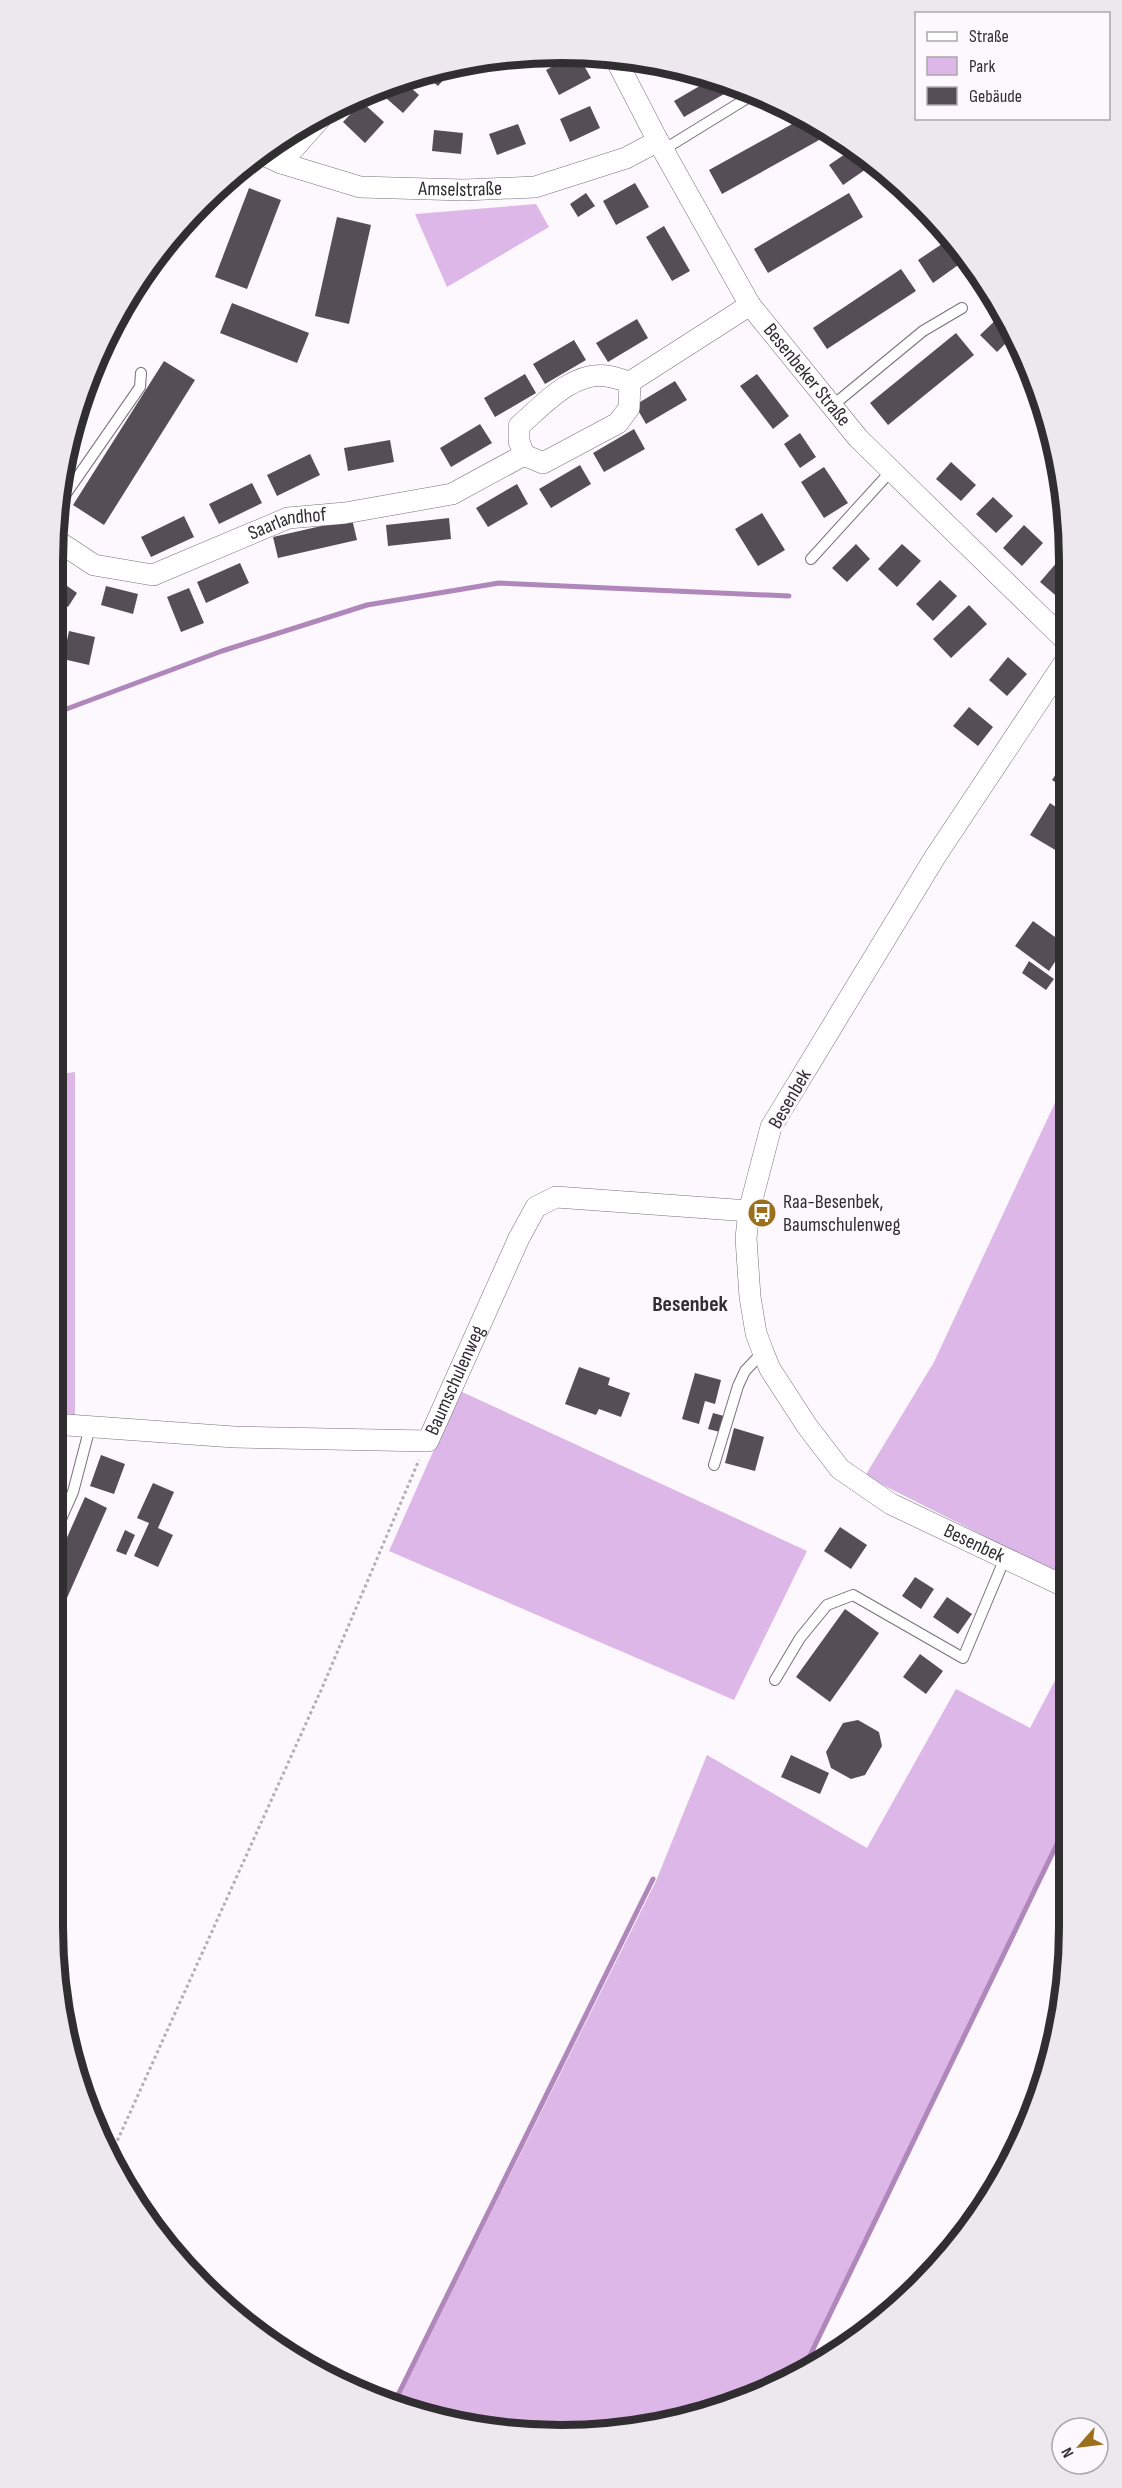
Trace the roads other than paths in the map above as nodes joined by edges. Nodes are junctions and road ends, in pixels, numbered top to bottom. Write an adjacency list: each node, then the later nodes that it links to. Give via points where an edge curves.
1 (620, 66): 4 (street, Besenbeker Straße)
2 (746, 99): 4 (lane)
3 (308, 132): 6 (street)
4 (661, 146): 6 (street, Amselstraße, via 535,187 360,187); 7 (street, Besenbeker Straße)
5 (269, 158): 6 (street, Amselstraße)
6 (281, 163)
7 (750, 304): 10 (street); 11 (street, Besenbeker Straße)
8 (962, 308): 11 (lane, via 923,331)
9 (141, 374): 14 (lane, via 140,387)
10 (630, 382): 12 (street, via 629,408 618,423 543,463); 12 (street, via 606,375 588,377 566,387 519,426)
11 (832, 406): 13 (street, Besenbeker Straße)
12 (524, 455): 15 (street, Saarlandhof, via 452,494 345,513 288,518 153,575 94,565)
13 (891, 471): 16 (lane); 17 (street, Besenbeker Straße)
14 (68, 491)
15 (63, 545)
16 (811, 559)
17 (1059, 634)
18 (1059, 671): 19 (street, Besenbek, via 935,857 771,1127)
19 (749, 1211): 20 (street, Besenbek, via 750,1298); 22 (street, Baumschulenweg, via 556,1197 536,1207 428,1441 234,1437)
20 (764, 1352): 23 (lane, via 745,1371 738,1386); 25 (street, Besenbek, via 770,1369 807,1426 840,1469 891,1504)
21 (63, 1425): 22 (street, Baumschulenweg)
22 (90, 1427): 24 (lane, via 73,1492)
23 (714, 1465)
24 (63, 1514)
25 (1005, 1558): 26 (street, Besenbek); 27 (lane, via 963,1658 853,1595 827,1605 800,1638)
26 (1059, 1584)
27 (775, 1680)

